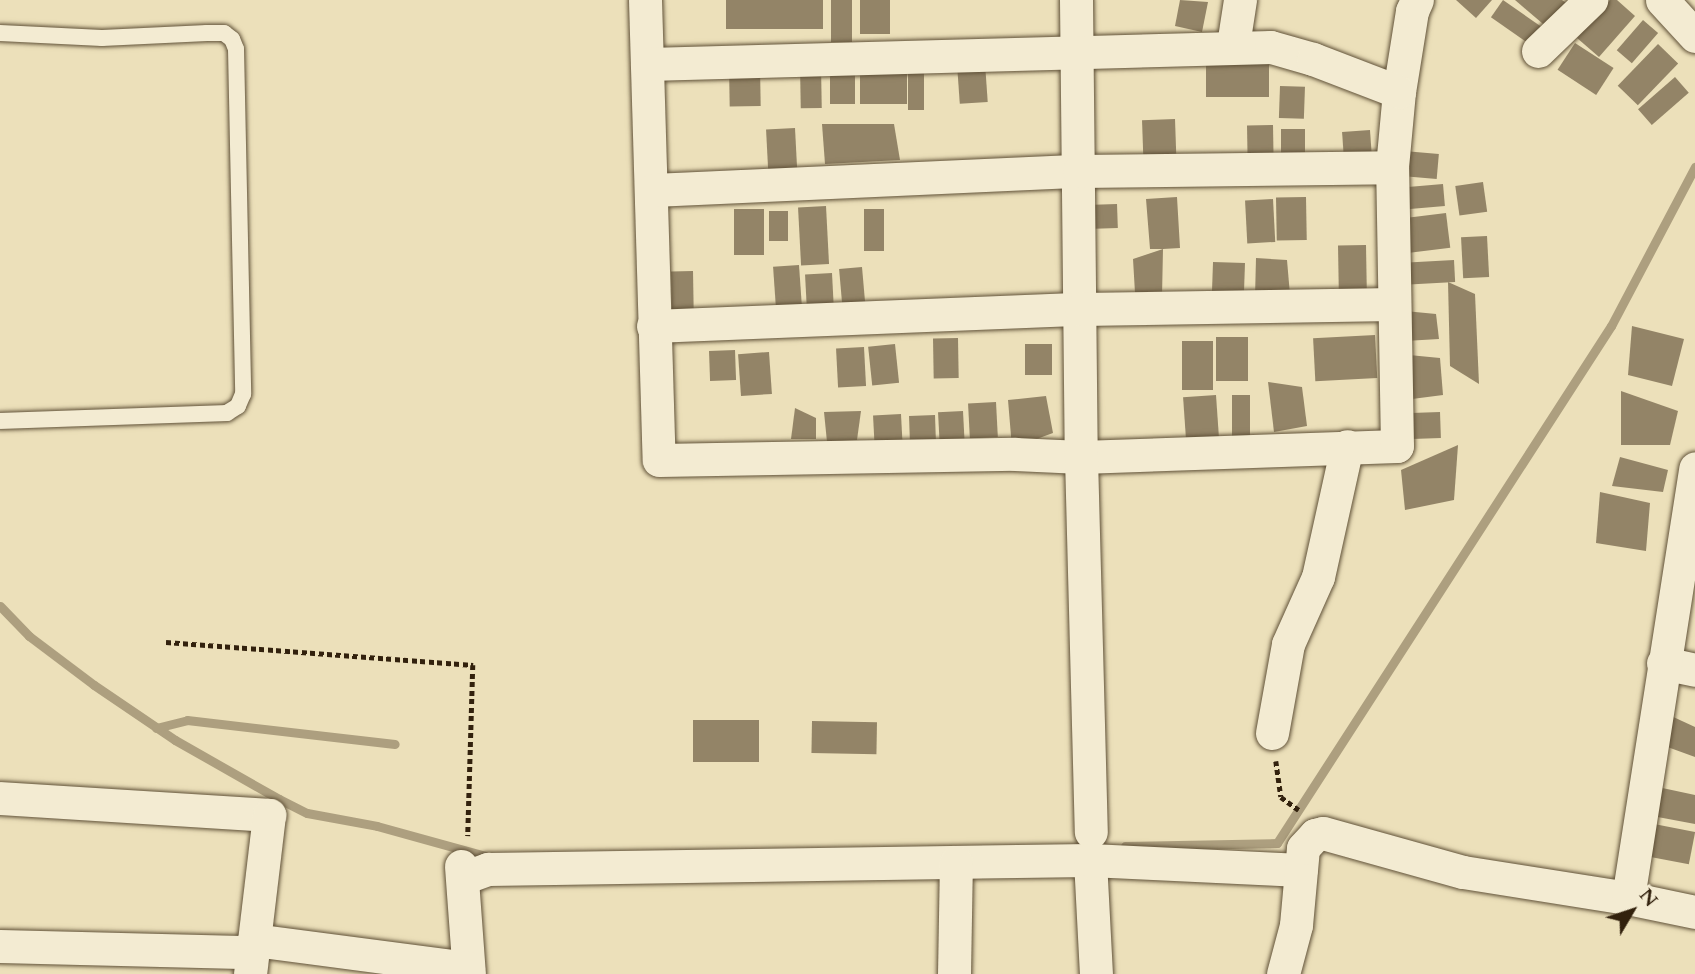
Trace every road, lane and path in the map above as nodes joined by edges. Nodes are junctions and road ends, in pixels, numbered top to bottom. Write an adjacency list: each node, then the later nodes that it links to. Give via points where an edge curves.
1 (645, 0): 12 (street)
2 (1076, 0): 10 (street)
3 (1240, 0): 9 (street)
4 (1417, 0): 13 (street)
5 (1591, 0): 11 (street)
6 (1662, 0): 8 (street)
7 (0, 33): 20 (lane, via 102,38 224,33 232,39 236,49 243,394 227,413)
8 (1695, 36)
9 (1233, 45): 10 (street); 13 (street, via 1282,50)
10 (1077, 51): 12 (street); 15 (street)
11 (1538, 51)
12 (648, 64): 16 (street)
13 (1399, 92): 14 (street)
14 (1392, 167): 15 (street); 17 (street)
15 (1079, 170): 16 (street); 18 (street)
16 (653, 190): 19 (street)
17 (1394, 304): 18 (street); 21 (street, via 1397,446)
18 (1081, 309): 19 (street); 22 (street)
19 (653, 326): 22 (street, via 659,460)
20 (0, 421)
21 (1347, 446): 22 (street); 27 (street, via 1318,577 1288,644)
22 (1081, 457): 29 (street)
23 (1695, 468): 25 (street)
24 (166, 642): 30 (path, via 473,665)
25 (1663, 663): 26 (street); 33 (street)
26 (1695, 670)
27 (1272, 733)
28 (0, 798): 36 (street, via 269,815)
29 (1091, 846): 31 (street); 32 (street); 39 (street)
30 (464, 861): 31 (street, via 488,869); 37 (street)
31 (956, 862): 38 (street)
32 (1301, 870): 33 (street, via 1307,841 1323,833 1463,872); 40 (street, via 1296,925)
33 (1628, 898): 34 (street)
34 (1695, 912)
35 (0, 947): 36 (street)
36 (252, 955): 37 (street)
37 (468, 971)
38 (954, 974)
39 (1096, 974)
40 (1283, 974)

